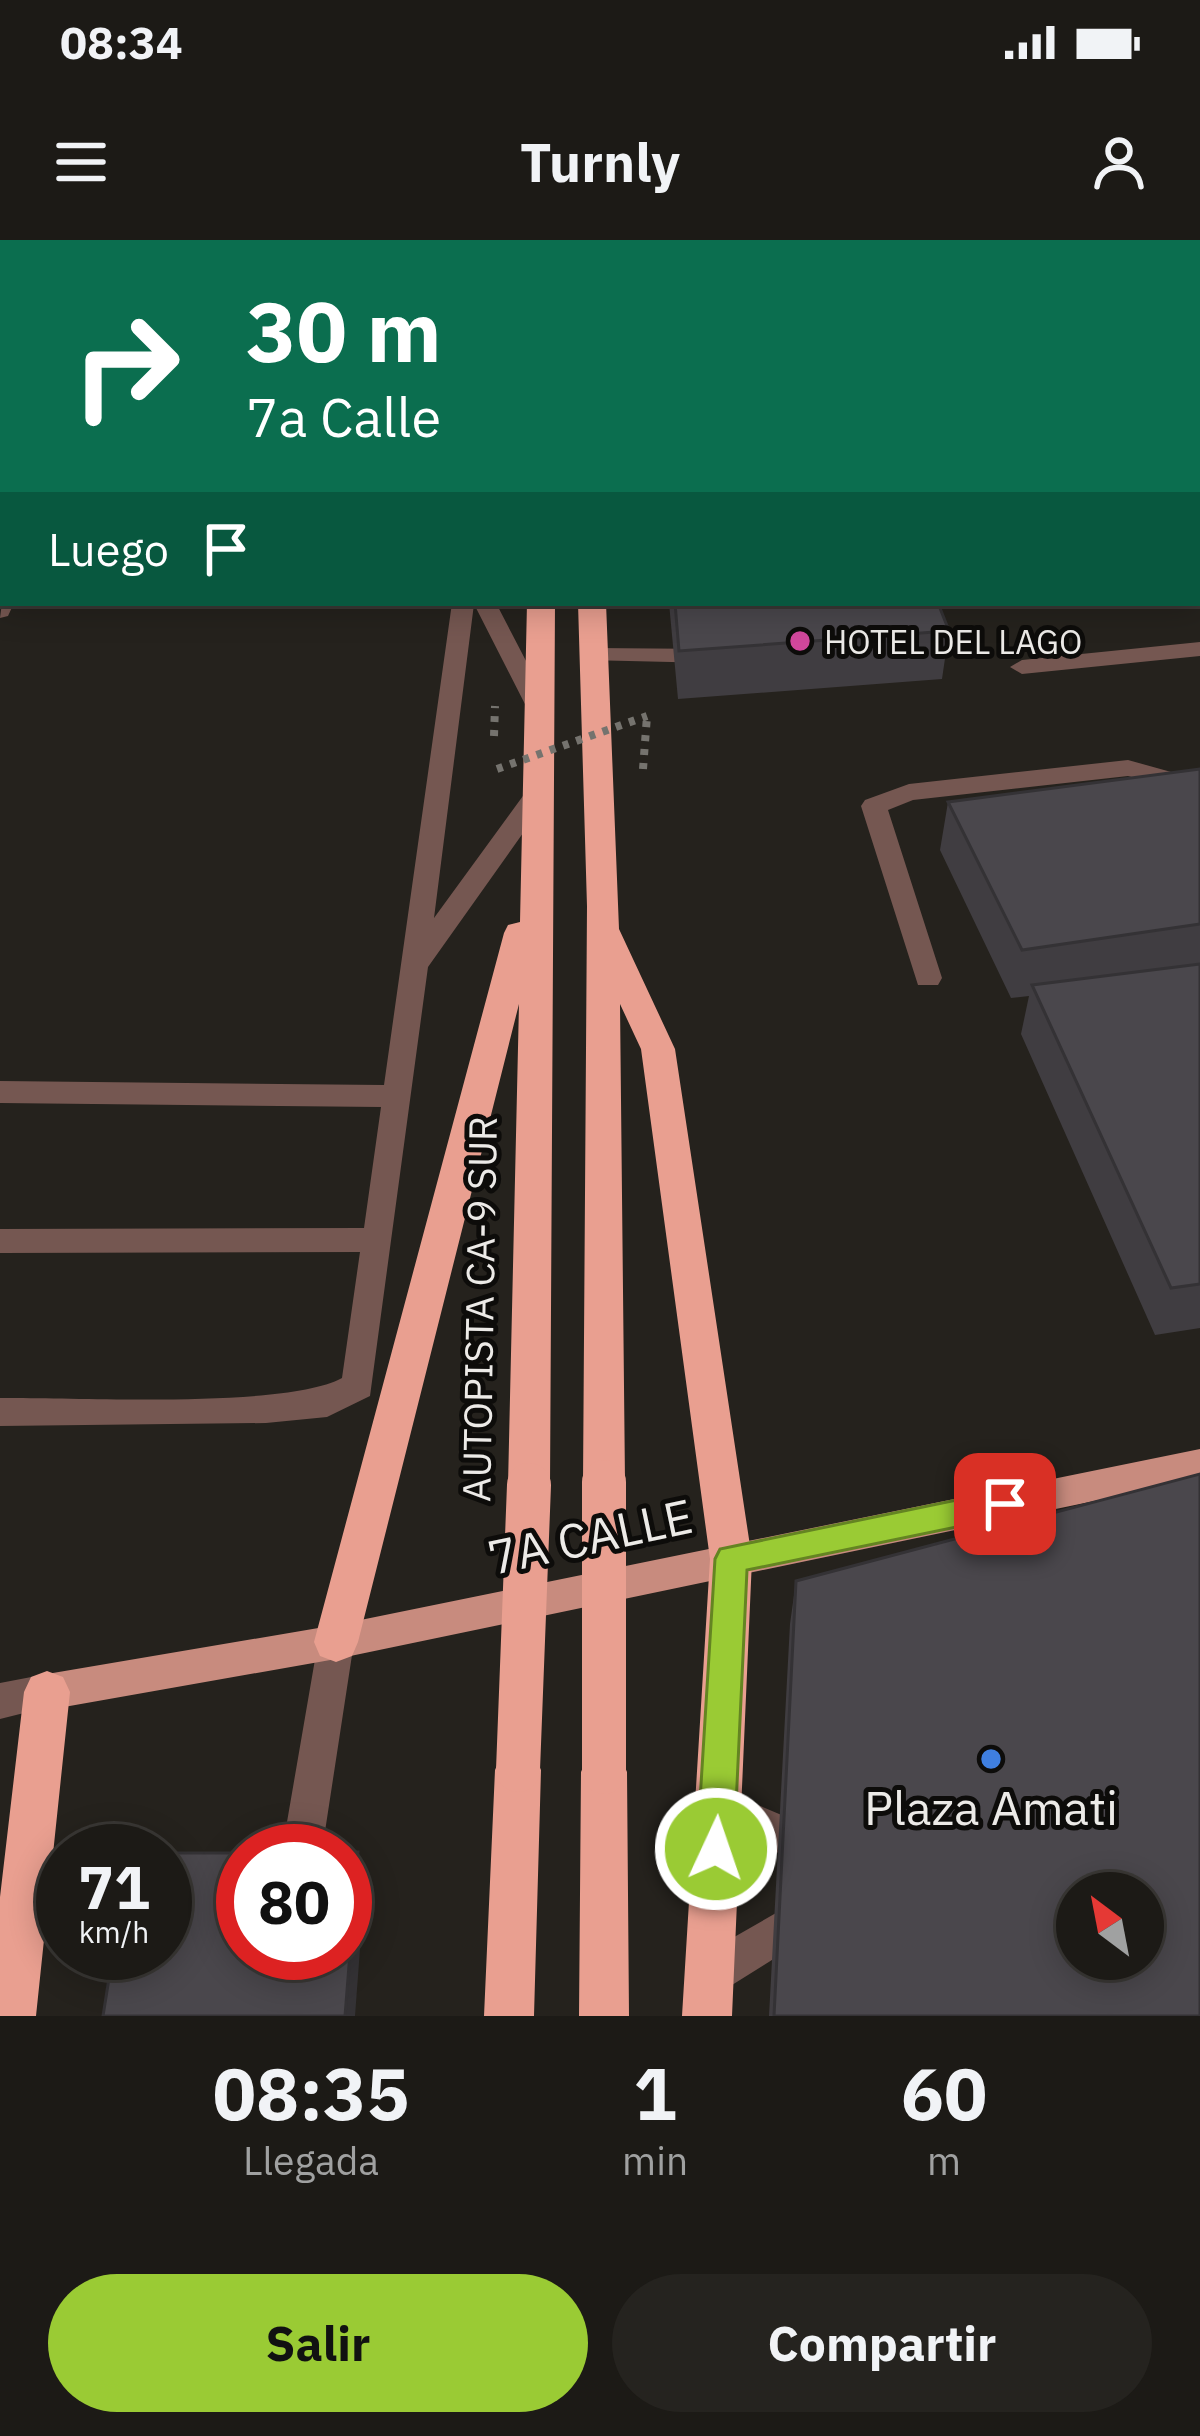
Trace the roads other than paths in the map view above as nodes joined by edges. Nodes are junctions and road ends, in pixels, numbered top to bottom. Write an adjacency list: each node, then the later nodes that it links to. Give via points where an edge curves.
1 (463, 606): 14 (street)
2 (487, 606): 9 (street)
3 (541, 606): 9 (highway, AUTOPISTA CA-9 SUR)
4 (592, 606): 7 (highway)
5 (1200, 649): 8 (street)
6 (731, 655): 7 (street)
7 (594, 656): 13 (highway)
8 (1022, 667)
9 (539, 709): 11 (highway, AUTOPISTA CA-9 SUR)
10 (1200, 788): 15 (street, via 1128,769 909,792 874,806)
11 (537, 795): 12 (highway, AUTOPISTA CA-9 SUR); 14 (street)
12 (535, 878): 25 (highway); 33 (highway, AUTOPISTA CA-9 SUR, bridge, via 530,1485)
13 (603, 929): 24 (highway, via 658,1049); 34 (highway, bridge)
14 (414, 965): 17 (street)
15 (928, 978)
16 (0, 1092): 17 (street)
17 (397, 1096): 18 (street)
18 (377, 1240): 19 (street); 20 (street, via 358,1386 326,1403)
19 (0, 1241)
20 (0, 1412)
21 (1200, 1464): 22 (main road, 7A CALLE)
22 (958, 1513): 23 (street); 24 (main road, 7A CALLE)
23 (974, 1555)
24 (731, 1559): 25 (main road, 7A CALLE); 27 (highway)
25 (336, 1642): 26 (main road, 7A CALLE); 28 (street)
26 (23, 1697): 32 (highway)
27 (718, 1807): 29 (street); 31 (highway)
28 (306, 1824)
29 (854, 1859)
30 (839, 1898): 31 (street)
31 (708, 1995)
32 (11, 2016)
33 (509, 2016)
34 (604, 2016)

